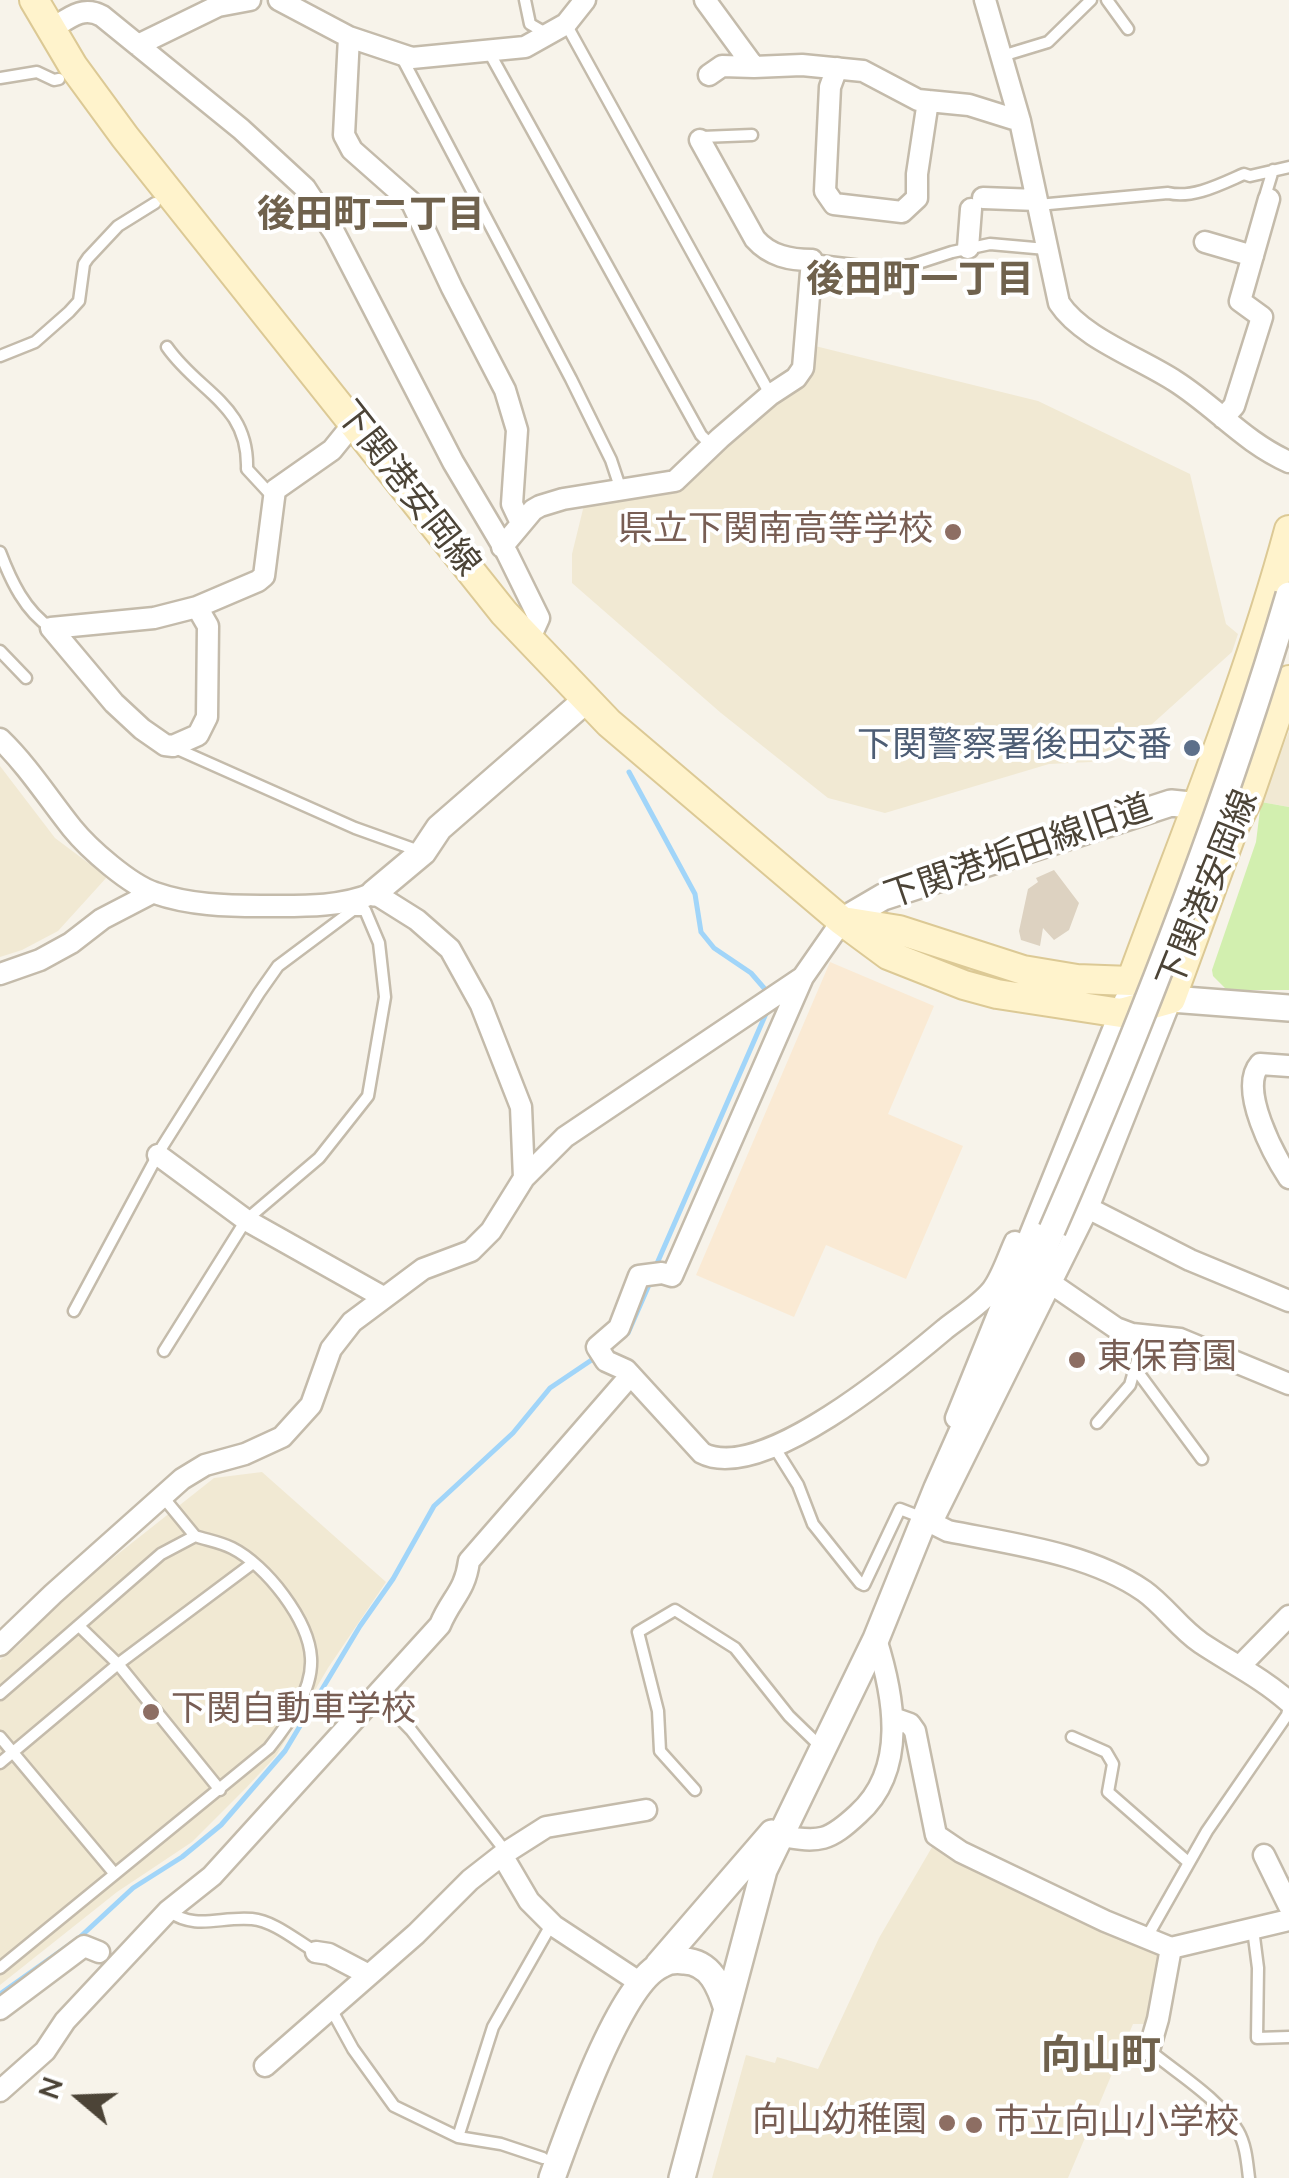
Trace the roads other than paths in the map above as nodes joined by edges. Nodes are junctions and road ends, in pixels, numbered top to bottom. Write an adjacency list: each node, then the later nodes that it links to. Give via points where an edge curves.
1 (34, 0): 11 (main road, 下関港安岡線)
2 (278, 0): 13 (street)
3 (526, 0): 12 (lane, via 530,24)
4 (585, 0): 12 (street)
5 (705, 0): 18 (street)
6 (1091, 0): 17 (lane, via 1048,42)
7 (1107, 0): 10 (lane)
8 (237, 1): 14 (street)
9 (981, 3): 17 (street)
10 (1128, 29)
11 (50, 30): 14 (street, via 92,10); 41 (main road, 下関港安岡線, via 125,137)
12 (558, 30): 15 (street, via 525,47); 39 (lane)
13 (348, 37): 16 (street); 46 (street, via 344,135 412,203 505,390 516,430 512,504)
14 (138, 45): 48 (street, via 305,188)
15 (489, 52): 16 (street); 42 (lane)
16 (401, 55): 44 (lane, via 612,460)
17 (1002, 56): 24 (street)
18 (754, 67): 19 (street); 20 (street, via 722,66)
19 (837, 68): 23 (street, via 870,72); 23 (street, via 830,87 825,191 834,204 902,212 917,198)
20 (709, 75)
21 (0, 78): 22 (lane, via 38,72)
22 (59, 78)
23 (928, 101): 24 (street)
24 (1020, 121): 30 (street)
25 (752, 135): 26 (lane)
26 (700, 140): 36 (street, via 763,248)
27 (1289, 167): 28 (lane)
28 (1273, 170): 29 (lane); 30 (lane, via 1179,196)
29 (1269, 199): 35 (street)
30 (1037, 202): 33 (street, via 977,203); 34 (street)
31 (155, 203): 38 (lane, via 118,226 88,258 79,301 60,321 35,342)
32 (1206, 242): 35 (street)
33 (968, 248): 34 (lane); 36 (lane, via 878,268)
34 (1046, 250): 40 (street, via 1056,296 1072,320)
35 (1253, 256): 40 (street, via 1240,301 1262,317 1234,406)
36 (812, 260): 39 (street, via 803,368)
37 (167, 347): 45 (lane, via 232,411 246,444 247,469)
38 (0, 356)
39 (770, 395): 42 (street)
40 (1224, 418): 43 (street, via 1256,446)
41 (353, 424): 45 (street, via 332,450); 53 (main road, 下関港安岡線)
42 (712, 446): 44 (street, via 675,481)
43 (1289, 462)
44 (622, 492): 46 (street, via 551,502)
45 (272, 496): 51 (street, via 264,576)
46 (521, 523): 48 (street)
47 (1289, 530): 60 (main road, 下関港安岡線)
48 (502, 547): 53 (street, via 538,618)
49 (0, 552): 52 (lane, via 24,601)
50 (1289, 595): 94 (street, bridge, via 1166,951)
51 (196, 607): 52 (street); 59 (street, via 208,626 208,718 198,736)
52 (51, 628): 59 (street, via 114,703)
53 (529, 640): 57 (main road, 下関港安岡線)
54 (0, 651): 55 (lane)
55 (26, 678)
56 (1289, 680): 68 (main road, 下関港安岡線)
57 (586, 700): 61 (street, via 439,828); 64 (main road, 下関港安岡線)
58 (0, 739): 62 (street, via 93,851)
59 (173, 746): 61 (lane)
60 (1200, 806): 64 (street, 下関港垢田線旧道, via 1171,803 978,864 884,896); 67 (main road, 下関港安岡線)
61 (423, 852): 63 (street)
62 (152, 893): 63 (street, via 230,906 284,906); 65 (street, via 56,952)
63 (374, 893): 73 (street, via 450,949 480,1005 521,1107)
64 (842, 921): 66 (street); 67 (main road, 下関港安岡線, via 899,930 1023,970); 70 (main road, 下関港安岡線, via 888,955 964,985)
65 (0, 974)
66 (804, 977): 73 (street, via 564,1137); 85 (street, via 672,1276 652,1274 619,1328 596,1347)
67 (1131, 981): 68 (street); 70 (street)
68 (1171, 1000): 69 (street); 70 (main road, 下関港安岡線); 75 (street)
69 (1289, 1008)
70 (1121, 1014): 77 (street)
71 (1289, 1066): 74 (street, via 1260,1064 1254,1084 1264,1132)
72 (158, 1156): 76 (street); 76 (lane, via 278,966 353,910 365,910 379,943 385,997 368,1096 319,1158); 81 (lane)
73 (524, 1178): 79 (street, via 470,1251)
74 (1289, 1178)
75 (1088, 1208): 78 (street); 80 (street)
76 (246, 1220): 79 (street); 83 (lane)
77 (1026, 1246): 88 (street, via 1015,1242 993,1290 884,1380); 91 (street, via 984,1342)
78 (1052, 1284): 82 (street, via 1116,1328); 91 (street)
79 (382, 1297): 90 (street, via 331,1349 312,1405 282,1436 205,1464)
80 (1289, 1301)
81 (74, 1311)
82 (1144, 1336): 84 (lane); 86 (street, via 1180,1339)
83 (164, 1351)
84 (1136, 1371): 87 (lane); 89 (lane)
85 (630, 1376): 88 (street, via 715,1460); 95 (street, via 470,1561 466,1584)
86 (1289, 1384)
87 (1097, 1423)
88 (773, 1446): 91 (lane, via 812,1524 864,1585 900,1509)
89 (1202, 1459)
90 (163, 1497): 92 (lane); 99 (street)
91 (925, 1519): 94 (street); 101 (street, via 948,1532 1116,1576)
92 (194, 1536): 93 (lane); 97 (lane, via 162,1554)
93 (254, 1562): 100 (lane); 112 (lane, via 306,1630 312,1662 294,1715 269,1748)
94 (899, 1580): 98 (street)
95 (447, 1608): 103 (street, via 440,1626); 111 (street, via 427,1620 308,1758)
96 (1289, 1616): 101 (street)
97 (79, 1626): 100 (lane); 102 (lane)
98 (876, 1639): 105 (street); 108 (street)
99 (0, 1645)
100 (118, 1664): 109 (lane); 112 (lane)
101 (1240, 1666): 104 (street, via 1270,1685)
102 (0, 1694)
103 (378, 1696): 111 (street); 117 (lane, via 412,1730)
104 (1289, 1711): 119 (lane)
105 (893, 1718): 116 (street, via 889,1765 866,1807 828,1838); 126 (street, via 916,1730 936,1835)
106 (0, 1736): 109 (lane)
107 (1072, 1738): 119 (lane, via 1106,1752 1113,1764 1108,1792)
108 (824, 1750): 113 (lane, via 736,1648 675,1610 638,1632 658,1711 660,1751); 114 (street)
109 (13, 1752): 110 (lane); 120 (lane)
110 (0, 1763)
111 (314, 1764): 122 (street, via 212,1876)
112 (220, 1790): 120 (lane)
113 (696, 1790)
114 (795, 1806): 116 (street); 132 (street)
115 (646, 1810): 117 (street, via 546,1827)
116 (781, 1836): 135 (street, via 764,1870)
117 (504, 1854): 124 (street, via 528,1900); 131 (street)
118 (1264, 1855): 121 (street)
119 (1188, 1862): 126 (lane)
120 (114, 1873): 130 (lane)
121 (1289, 1906)
122 (168, 1911): 129 (lane, via 185,1922 264,1921); 139 (street)
123 (1289, 1920): 125 (street)
124 (552, 1924): 132 (street); 140 (lane, via 492,2027)
125 (1252, 1928): 127 (street); 136 (lane, via 1257,2038)
126 (1147, 1938): 127 (street)
127 (1171, 1948): 137 (street)
128 (99, 1952): 134 (street, via 84,1946)
129 (316, 1952): 131 (street)
130 (0, 1968)
131 (370, 1975): 133 (street)
132 (650, 1975): 135 (street, via 678,1960 703,1967); 141 (street, via 605,2044)
133 (330, 2007): 138 (street); 140 (lane, via 394,2106)
134 (0, 2009)
135 (728, 2009): 142 (street)
136 (1289, 2038)
137 (1149, 2050): 143 (lane, via 1234,2126)
138 (265, 2066)
139 (0, 2091)
140 (458, 2138): 141 (lane, via 500,2144)
141 (547, 2168)
142 (682, 2178)
143 (1249, 2178)

